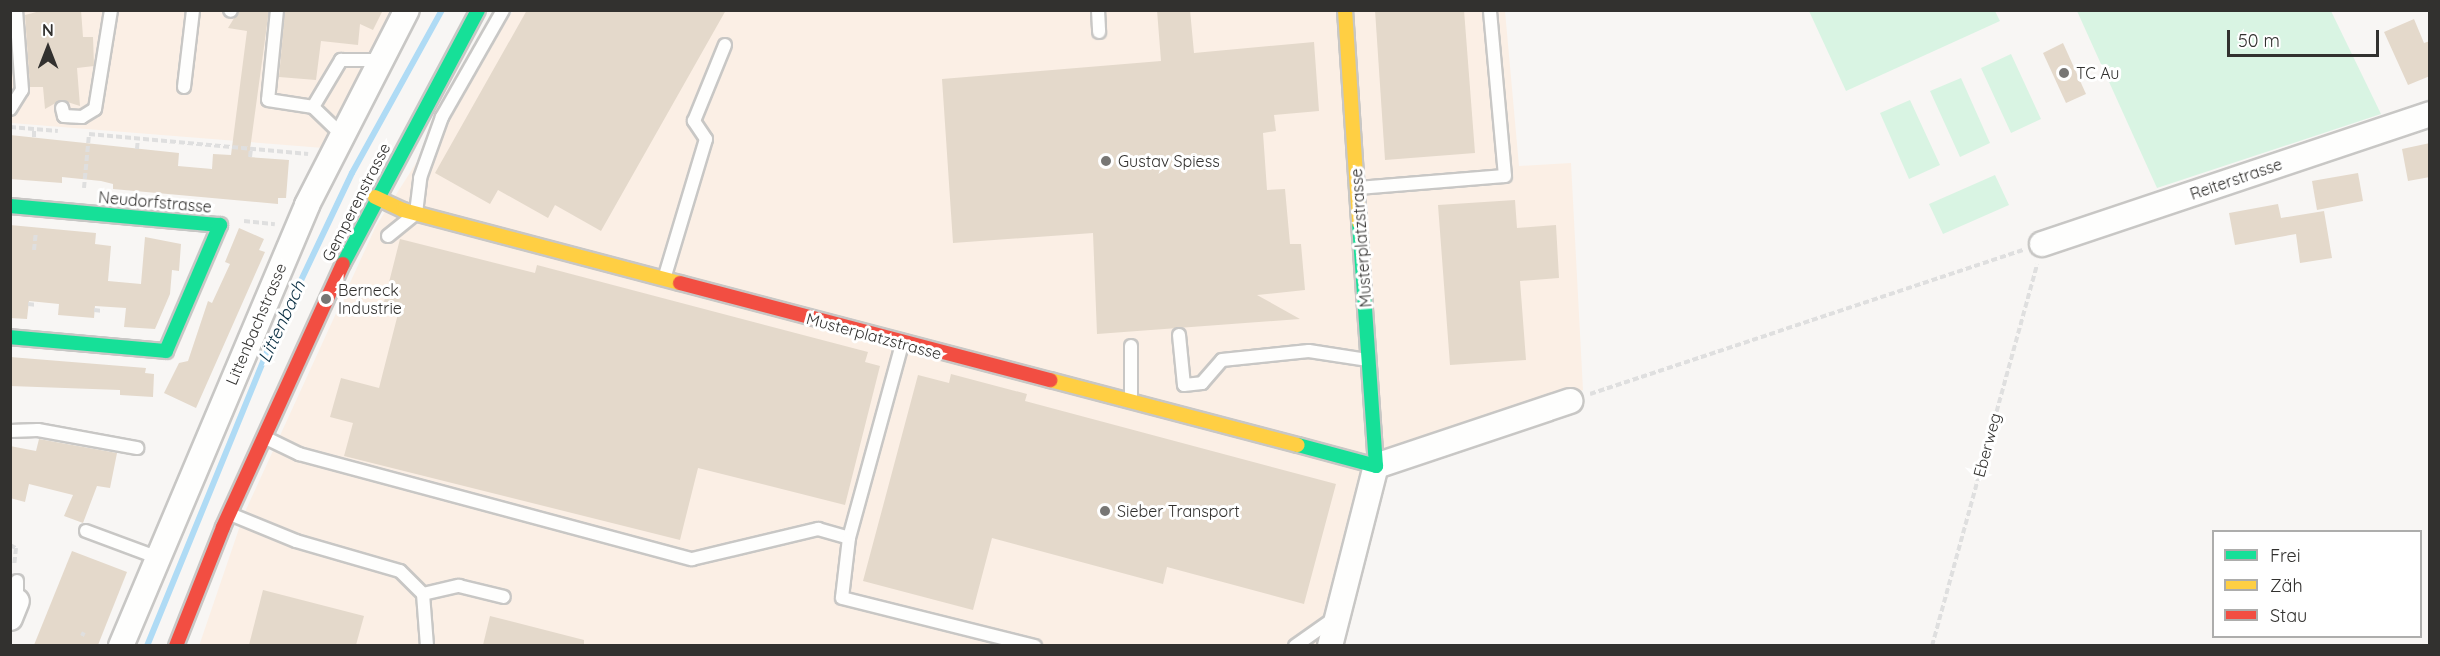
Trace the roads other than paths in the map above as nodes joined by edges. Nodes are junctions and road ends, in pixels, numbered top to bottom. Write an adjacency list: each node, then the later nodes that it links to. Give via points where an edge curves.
1 (16, 10): 17 (lane, via 22,90)
2 (111, 10): 16 (lane, via 95,109 82,117 64,116)
3 (193, 10): 14 (lane)
4 (277, 10): 15 (lane, via 268,100)
5 (407, 10): 13 (street, Littenbachstrasse)
6 (478, 10): 21 (street, Gemperenstrasse)
7 (503, 10): 23 (lane, via 442,117 420,178)
8 (1098, 10): 11 (lane)
9 (1345, 10): 20 (street, Musterplatzstrasse)
10 (1490, 10): 20 (lane, via 1505,176)
11 (1099, 32)
12 (725, 45): 26 (lane, via 694,121 706,140)
13 (380, 60): 15 (lane, via 341,60); 19 (street, Littenbachstrasse)
14 (184, 87)
15 (314, 107): 19 (lane)
16 (62, 108)
17 (10, 109)
18 (2430, 114): 25 (street, Reiterstrasse)
19 (337, 146): 41 (street, Littenbachstrasse)
20 (1357, 188): 31 (street, Musterplatzstrasse)
21 (375, 197): 23 (street, Musterplatzstrasse); 35 (street, Gemperenstrasse)
22 (10, 206): 28 (street, Neudorfstrasse, via 191,217 220,225 166,351)
23 (416, 213): 24 (lane); 26 (street, Musterplatzstrasse)
24 (388, 236)
25 (2042, 244)
26 (664, 280): 29 (street, Musterplatzstrasse)
27 (1179, 335): 31 (lane, via 1184,385 1202,383 1222,360 1309,351)
28 (10, 337)
29 (902, 344): 33 (street, Musterplatzstrasse); 40 (lane)
30 (1131, 346): 33 (lane)
31 (1369, 361): 37 (street, Musterplatzstrasse)
32 (1569, 401): 37 (street)
33 (1131, 403): 37 (street, Musterplatzstrasse)
34 (10, 431): 36 (lane, via 38,430)
35 (265, 438): 38 (street, Gemperenstrasse); 40 (lane, via 299,454 692,559 818,529)
36 (137, 448)
37 (1376, 466): 44 (street)
38 (229, 513): 42 (lane, via 297,541 400,571); 46 (street, Gemperenstrasse)
39 (86, 531): 41 (lane)
40 (849, 538): 48 (lane, via 842,598)
41 (156, 557): 45 (street, Littenbachstrasse)
42 (423, 594): 43 (lane, via 459,586); 47 (lane)
43 (504, 597)
44 (1338, 615): 49 (lane); 50 (street)
45 (121, 645)
46 (176, 645)
47 (427, 645)
48 (1035, 645)
49 (1295, 645)
50 (1330, 645)

